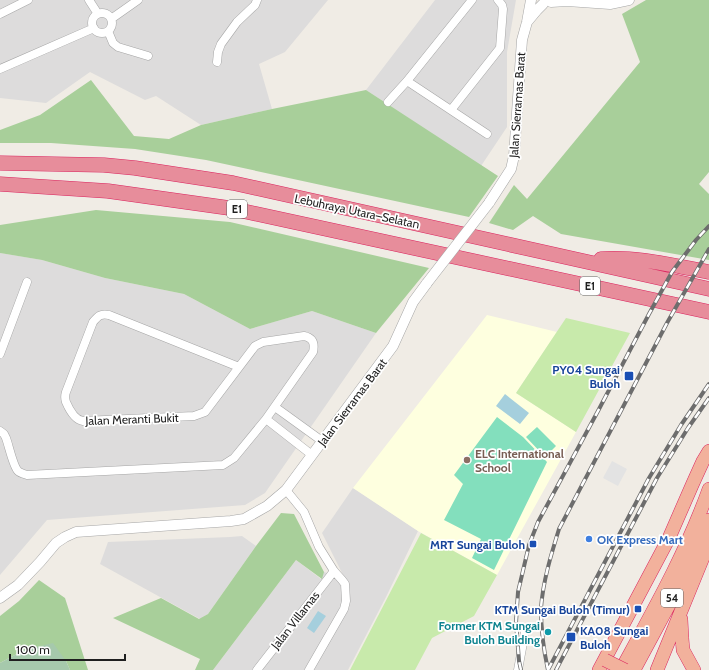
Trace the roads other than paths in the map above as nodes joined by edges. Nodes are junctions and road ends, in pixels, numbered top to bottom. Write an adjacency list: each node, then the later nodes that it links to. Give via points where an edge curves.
1 (28, 0): 11 (street)
2 (90, 0): 12 (street)
3 (138, 0): 13 (street)
4 (257, 0): 18 (street, via 221,44)
5 (472, 0): 20 (street)
6 (498, 0): 22 (street, via 503,9 500,48)
7 (530, 0): 14 (street, Jalan Sierramas Barat)
8 (629, 0): 9 (street, via 610,4)
9 (581, 1): 10 (street)
10 (546, 2): 14 (street, Jalan Sierramas Barat)
11 (0, 14)
12 (98, 14): 13 (street, via 107,14); 15 (street, via 93,19)
13 (111, 18): 16 (street, via 112,24)
14 (527, 22): 36 (street, Jalan Sierramas Barat, bridge, via 522,40 511,169 490,203 413,302 393,346)
15 (94, 28): 16 (street, via 102,33); 19 (street)
16 (108, 31): 17 (street, via 112,42 118,47)
17 (148, 56)
18 (217, 62)
19 (0, 69)
20 (407, 82): 21 (street); 22 (street)
21 (388, 102)
22 (450, 110): 23 (street)
23 (487, 134)
24 (0, 163): 26 (highway, Lebuhraya Utara–Selatan / E1, via 104,165 233,184)
25 (0, 184): 30 (highway, Lebuhraya Utara–Selatan / E1, via 108,191 229,208)
26 (583, 261): 27 (highway, via 609,258 644,261); 29 (highway, Lebuhraya Utara–Selatan / E1)
27 (709, 272)
28 (27, 282): 31 (street)
29 (709, 289)
30 (709, 312)
31 (0, 354)
32 (239, 367): 32 (street, Jalan Meranti Bukit, via 205,412 194,416 83,421 75,417 65,401 66,392 93,322 99,315 104,314); 33 (street, Jalan Meranti Bukit, via 255,346 263,342 304,336 313,341 313,352)
33 (275, 407): 34 (street, Jalan Meranti Bukit); 36 (street)
34 (266, 419): 35 (street, Jalan Meranti Bukit, via 234,458 223,465 27,475 15,467 6,438); 38 (street)
35 (0, 431)
36 (322, 441): 38 (street, Jalan Sierramas Barat)
37 (709, 451): 46 (highway, via 669,538)
38 (312, 455): 40 (street, Jalan Sierramas Barat)
39 (709, 489): 50 (highway, 54, via 672,575)
40 (286, 490): 42 (street, via 304,512 319,548); 43 (street, Jalan Sierramas Barat, via 267,506 244,519 76,532 56,543 18,585)
41 (708, 522): 44 (highway, via 704,555); 52 (highway, 54, via 683,579)
42 (334, 571): 47 (street, Jalan Villamas); 48 (street, via 345,584 344,609)
43 (0, 598)
44 (680, 615): 53 (highway); 54 (highway, via 683,650)
45 (525, 632): 49 (street)
46 (602, 665): 51 (highway, bridge)
47 (256, 670)
48 (309, 670)
49 (518, 670)
50 (621, 670)
51 (624, 670)
52 (634, 670)
53 (657, 670)
54 (694, 670)

